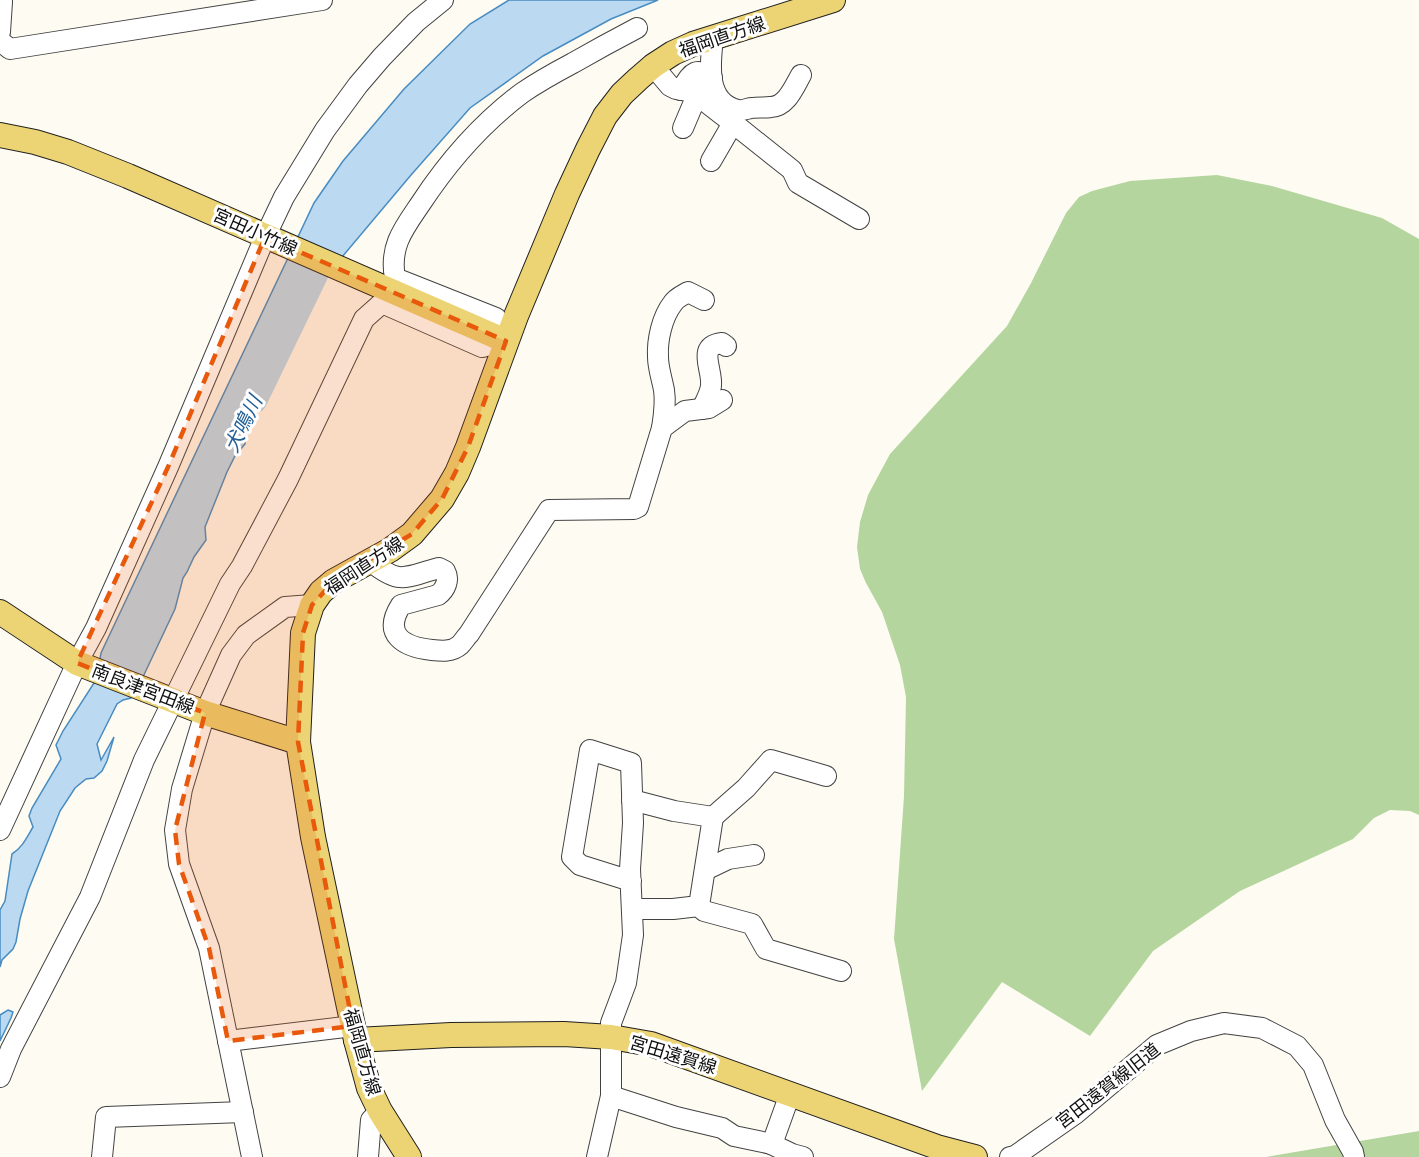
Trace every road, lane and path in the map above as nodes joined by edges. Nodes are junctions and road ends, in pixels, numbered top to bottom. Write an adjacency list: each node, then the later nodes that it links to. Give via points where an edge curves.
1 (322, 0): 10 (street, via 10,48)
2 (443, 0): 6 (street)
3 (455, 0): 6 (street)
4 (833, 0): 9 (main road, 福岡直方線)
5 (0, 1): 8 (street)
6 (416, 22): 20 (street, via 358,85 325,130)
7 (637, 28): 22 (street, via 555,72 495,115 437,178 399,236 392,266 395,278 496,318)
8 (0, 32)
9 (713, 38): 11 (main road, 福岡直方線, via 693,44); 13 (street)
10 (0, 41)
11 (653, 66): 14 (street, via 670,86); 22 (main road, 福岡直方線, via 605,116)
12 (801, 75): 13 (street, via 779,105 740,110 723,102)
13 (710, 76): 14 (street, via 702,71 692,74)
14 (689, 92): 15 (street); 16 (street)
15 (734, 123): 18 (street); 19 (street, via 792,170 798,183)
16 (683, 128)
17 (0, 135): 20 (main road, 宮田小竹線, via 68,152)
18 (711, 162)
19 (859, 219)
20 (265, 237): 22 (main road, 宮田小竹線); 30 (street, via 168,467)
21 (704, 300): 26 (street, via 688,292 674,301 665,316 658,345 665,404)
22 (496, 337): 27 (main road, 福岡直方線, via 468,447 457,473 442,499 412,534); 31 (street, via 482,347 382,303 364,319 288,479)
23 (726, 346): 25 (street, via 722,342 709,348 711,385)
24 (722, 400): 25 (street)
25 (702, 409): 26 (street, via 685,411)
26 (662, 428): 27 (street, via 638,507 549,510 469,634 453,649 410,646 402,642 393,624 401,605 442,592 448,576 445,571 439,568 399,578 384,573)
27 (370, 561): 28 (main road, 福岡直方線, via 334,581)
28 (312, 605): 32 (street, via 285,607 246,635 231,655); 33 (main road, 福岡直方線, via 303,633)
29 (0, 612): 30 (main road, 南良津宮田線)
30 (77, 663): 31 (main road, 南良津宮田線); 37 (street)
31 (173, 701): 32 (main road, 南良津宮田線); 47 (street, via 144,760 90,897)
32 (205, 713): 33 (main road, 南良津宮田線); 46 (street, via 182,789 175,830 180,864 209,948)
33 (298, 742): 44 (main road, 福岡直方線, via 313,837)
34 (826, 776): 36 (street, via 771,760)
35 (632, 800): 36 (street); 40 (street); 40 (street, via 631,763 590,750 572,857 580,865)
36 (713, 817): 39 (street)
37 (0, 830)
38 (754, 855): 39 (street, via 728,859)
39 (705, 870): 41 (street)
40 (631, 881): 42 (street)
41 (699, 906): 42 (street); 43 (street, via 704,911 752,924 766,949)
42 (632, 909): 45 (street, via 627,983 611,1023)
43 (841, 971)
44 (354, 1033): 45 (main road, 宮田遠賀線); 46 (street); 50 (main road, 福岡直方線, via 369,1088)
45 (611, 1037): 48 (main road, 宮田遠賀線, via 651,1044); 49 (street)
46 (228, 1041): 51 (street)
47 (0, 1077)
48 (790, 1094): 52 (street, via 772,1144); 53 (main road, 宮田遠賀線)
49 (611, 1096): 52 (street, via 722,1128 734,1136); 58 (street)
50 (380, 1111): 56 (street, via 371,1120); 57 (main road, 福岡直方線)
51 (243, 1112): 54 (street, via 106,1117); 55 (street)
52 (769, 1143): 59 (street)
53 (936, 1152): 60 (main road, 宮田遠賀線)
54 (102, 1157)
55 (252, 1157)
56 (368, 1157)
57 (409, 1157)
58 (597, 1157)
59 (803, 1157)
60 (975, 1157)
61 (1010, 1157): 62 (street, 宮田遠賀線旧道, via 1075,1114 1157,1045 1224,1023 1262,1028 1297,1046 1313,1065)
62 (1354, 1157)

